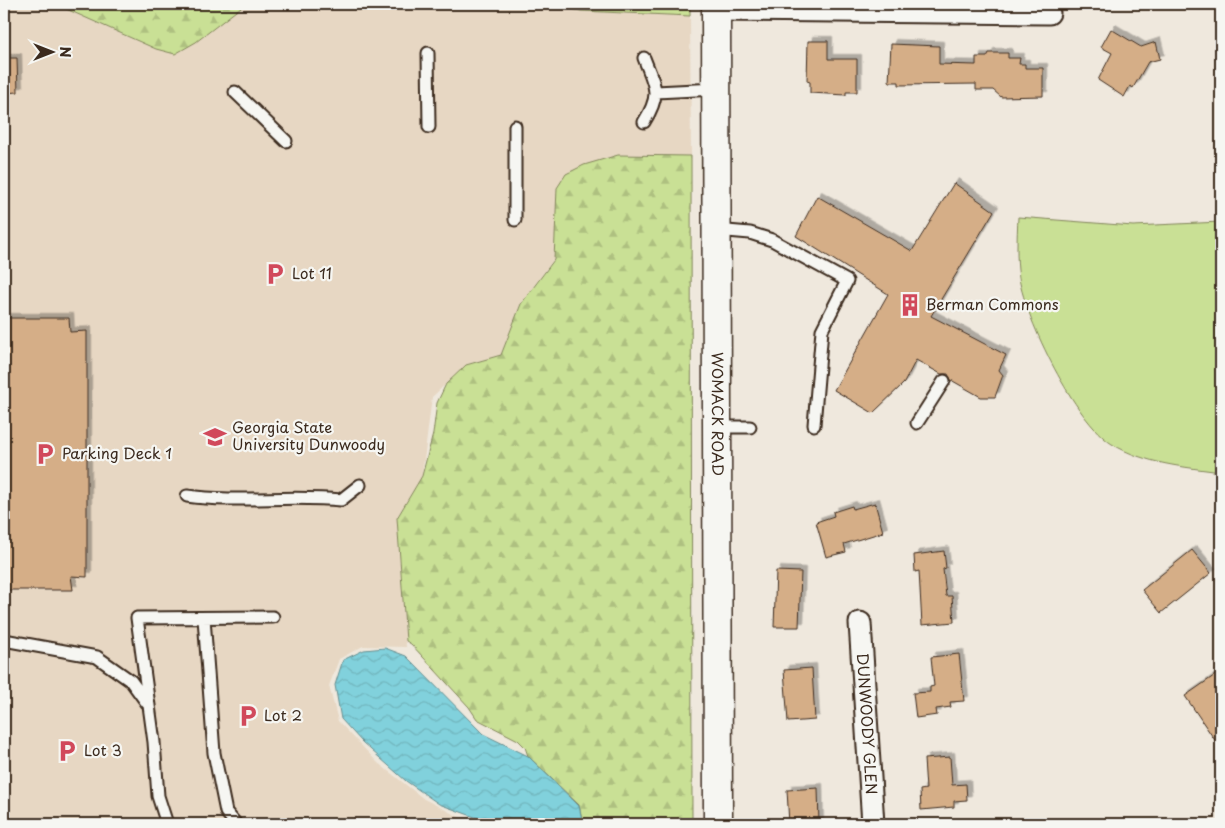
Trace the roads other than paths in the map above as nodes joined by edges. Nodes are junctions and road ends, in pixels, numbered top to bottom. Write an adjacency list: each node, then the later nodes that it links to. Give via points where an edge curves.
1 (716, 7): 2 (street); 5 (street, WOMACK ROAD)
2 (1049, 13)
3 (428, 52): 10 (lane)
4 (644, 58): 7 (lane)
5 (716, 88): 7 (lane); 13 (street, WOMACK ROAD)
6 (235, 92): 11 (lane)
7 (656, 92): 8 (lane)
8 (644, 122)
9 (515, 126): 12 (lane)
10 (429, 127)
11 (286, 141)
12 (515, 220)
13 (716, 230): 16 (lane, via 750,233 778,243 847,282 822,330); 17 (street, WOMACK ROAD)
14 (944, 381): 15 (lane)
15 (917, 423)
16 (814, 425)
17 (717, 427): 18 (lane); 28 (street, WOMACK ROAD)
18 (750, 427)
19 (360, 485): 20 (lane, via 341,500)
20 (187, 496)
21 (273, 617): 22 (lane)
22 (204, 618): 25 (lane, via 137,618); 27 (lane, via 214,753 226,812)
23 (860, 623): 29 (street, DUNWOODY GLEN)
24 (4, 640): 25 (lane, via 97,657 131,681)
25 (148, 704): 26 (lane, via 158,796)
26 (167, 824)
27 (236, 824)
28 (718, 824)
29 (873, 824)

